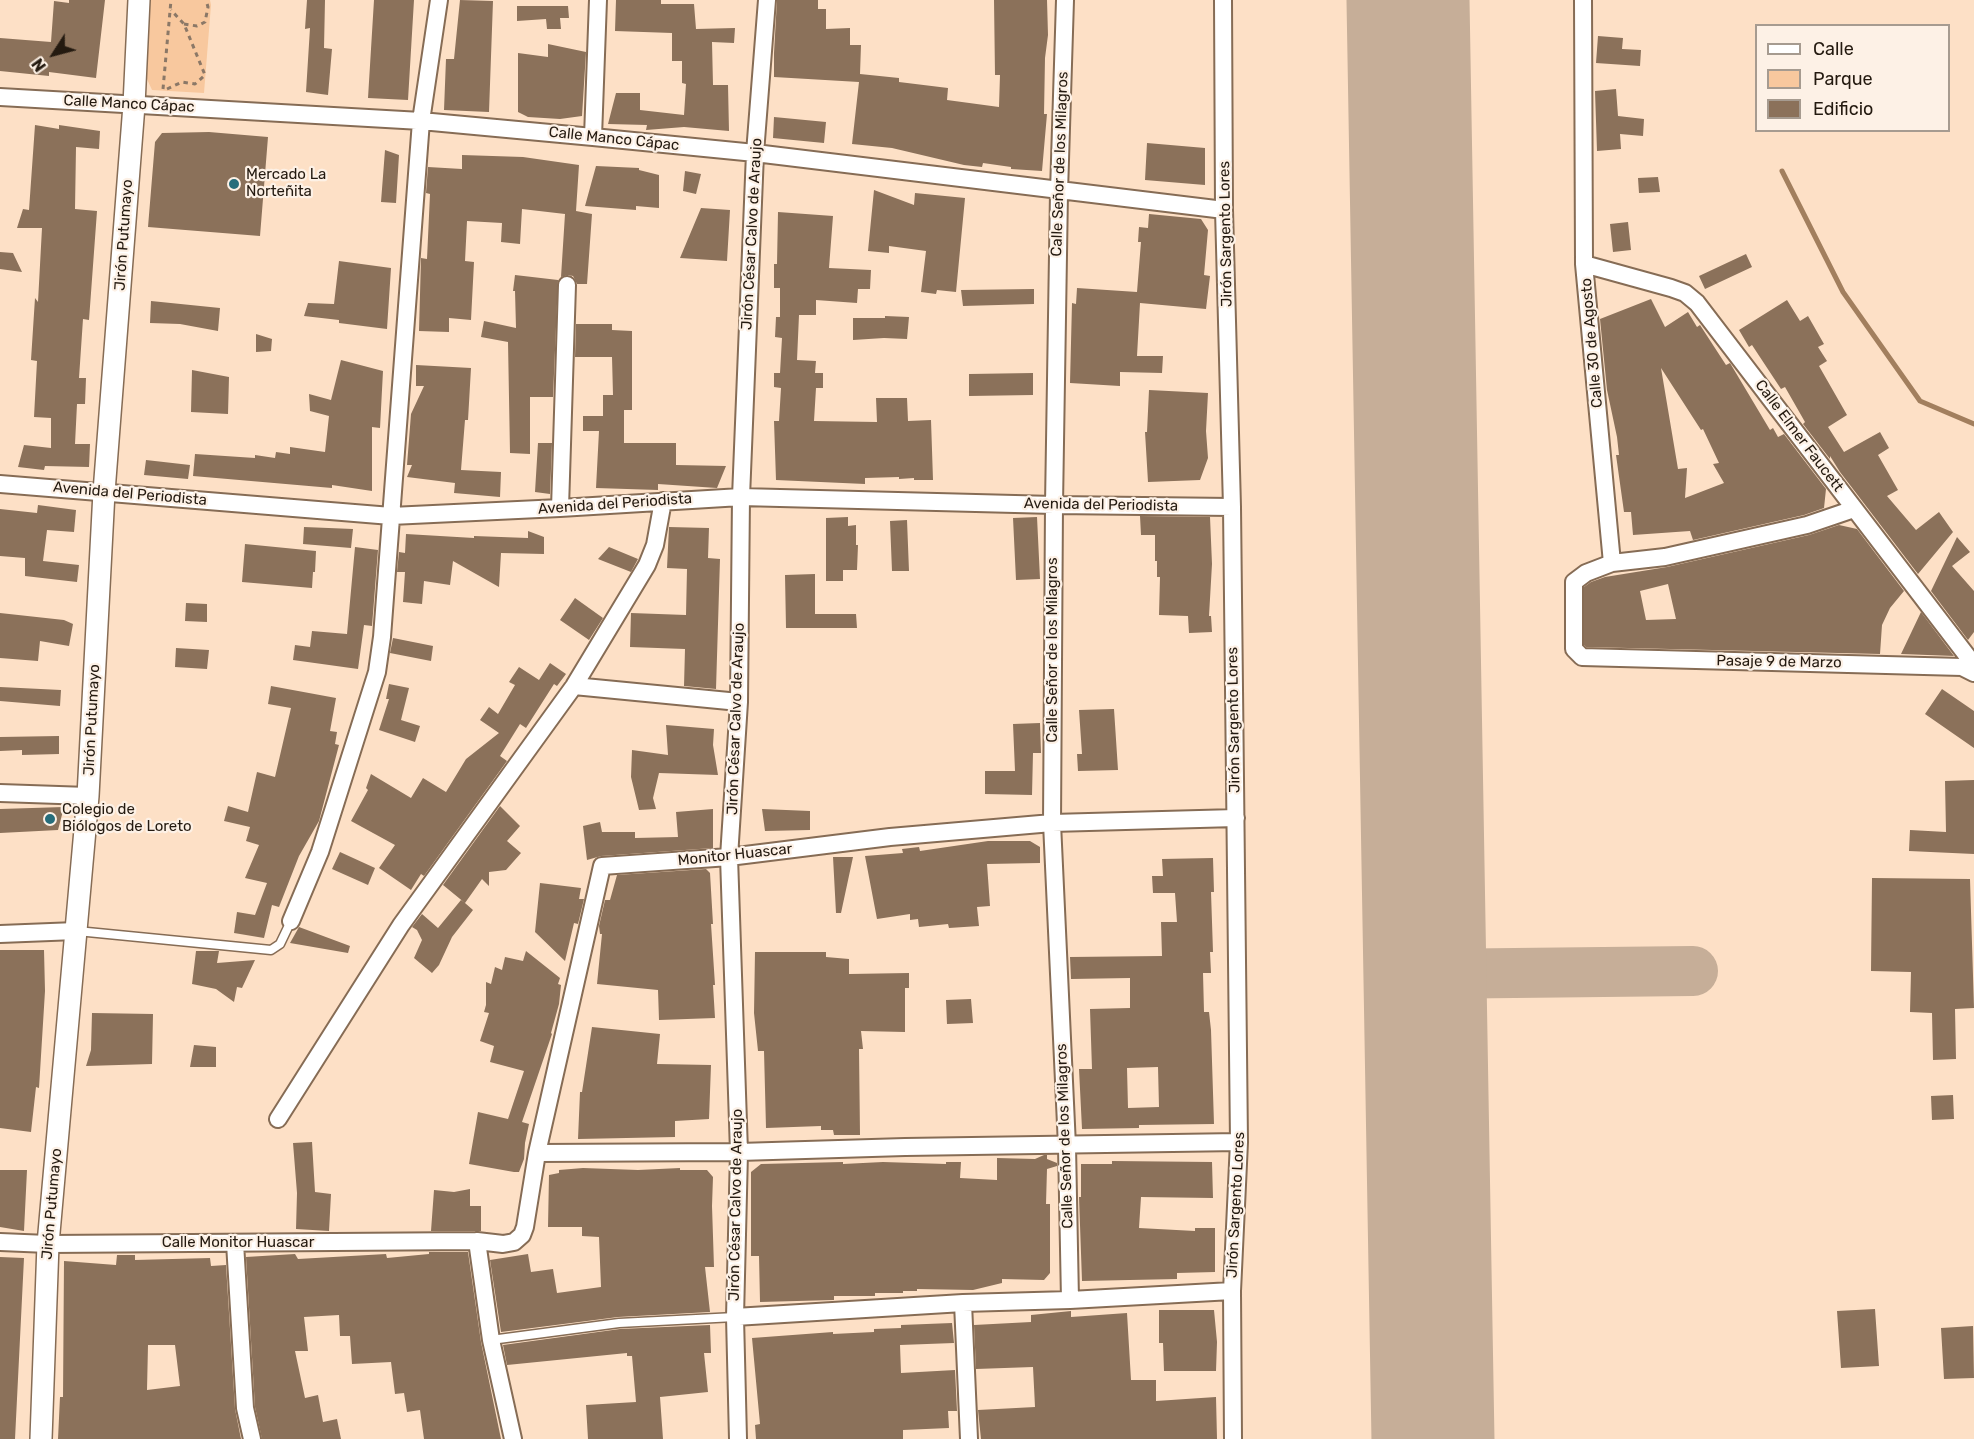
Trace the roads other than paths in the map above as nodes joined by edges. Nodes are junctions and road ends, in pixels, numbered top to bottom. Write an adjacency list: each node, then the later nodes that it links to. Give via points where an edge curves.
1 (139, 0): 9 (street, Jirón Putumayo)
2 (439, 0): 10 (street)
3 (598, 0): 11 (street)
4 (766, 0): 12 (street, Jirón César Calvo de Araujo)
5 (1065, 0): 13 (street, Calle Señor de los Milagros)
6 (1223, 0): 14 (street, Jirón Sargento Lores)
7 (1583, 0): 15 (street, Calle 30 de Agosto)
8 (0, 97): 9 (street, Calle Manco Cápac)
9 (134, 105): 10 (street, Calle Manco Cápac); 18 (street, Jirón Putumayo)
10 (421, 122): 11 (street, Calle Manco Cápac); 25 (street)
11 (592, 137): 12 (street, Calle Manco Cápac)
12 (755, 153): 13 (street, Calle Manco Cápac); 19 (street, Jirón César Calvo de Araujo)
13 (1059, 192): 14 (street, Calle Manco Cápac); 21 (street, Calle Señor de los Milagros)
14 (1224, 210): 22 (street, Jirón Sargento Lores)
15 (1584, 264): 24 (street, Calle Elmer Faucett, via 1671,288 1697,303); 26 (street, Calle 30 de Agosto)
16 (567, 285): 23 (street)
17 (0, 484): 18 (street, Avenida del Periodista)
18 (104, 492): 25 (street, Avenida del Periodista); 32 (street, Jirón Putumayo)
19 (741, 497): 20 (street, Avenida del Periodista); 21 (street, Avenida del Periodista); 30 (street, Jirón César Calvo de Araujo)
20 (663, 501): 23 (street, Avenida del Periodista); 29 (street, via 647,565)
21 (1054, 505): 22 (street, Avenida del Periodista); 34 (street, Calle Señor de los Milagros)
22 (1232, 507): 33 (street, Jirón Sargento Lores)
23 (560, 508): 25 (street, Avenida del Periodista)
24 (1854, 508): 26 (street, via 1796,528 1665,557); 27 (street, Calle Elmer Faucett)
25 (391, 516): 36 (street, via 377,672 320,852)
26 (1612, 563): 28 (street, Pasaje 9 de Marzo, via 1574,582 1574,649 1582,657 1962,667)
27 (1974, 665)
28 (1974, 673)
29 (574, 686): 30 (street); 39 (street, via 401,926)
30 (739, 702): 35 (street, Jirón César Calvo de Araujo)
31 (0, 793): 32 (street)
32 (88, 796): 37 (street, Jirón Putumayo)
33 (1236, 818): 34 (street, Monitor Huascar); 40 (street, Jirón Sargento Lores)
34 (1052, 823): 35 (street, Monitor Huascar, via 890,837); 41 (street, Calle Señor de los Milagros)
35 (729, 857): 42 (street, Jirón César Calvo de Araujo); 43 (street, Monitor Huascar, via 602,866)
36 (291, 921): 37 (lane, via 280,944 271,950)
37 (76, 931): 38 (street); 48 (street, Jirón Putumayo)
38 (0, 934)
39 (278, 1119)
40 (1239, 1142): 41 (street); 49 (street, Jirón Sargento Lores)
41 (1067, 1146): 42 (street); 50 (street, Calle Señor de los Milagros)
42 (739, 1152): 43 (street); 52 (street, Jirón César Calvo de Araujo)
43 (537, 1153): 44 (street, Monitor Huascar)
44 (525, 1227): 45 (street, Calle Monitor Huascar, via 514,1242)
45 (477, 1241): 47 (street, Calle Monitor Huascar); 53 (street)
46 (0, 1242): 48 (street, Calle Monitor Huascar)
47 (235, 1243): 48 (street, Calle Monitor Huascar); 55 (street, via 244,1408)
48 (48, 1244): 54 (street, Jirón Putumayo)
49 (1232, 1291): 50 (street); 59 (street, Jirón Sargento Lores)
50 (1070, 1300): 51 (street)
51 (963, 1303): 52 (street); 58 (street)
52 (735, 1317): 53 (lane, via 619,1323); 57 (street, Jirón César Calvo de Araujo)
53 (491, 1340): 56 (street)
54 (41, 1439)
55 (252, 1439)
56 (513, 1439)
57 (738, 1439)
58 (969, 1439)
59 (1233, 1439)

